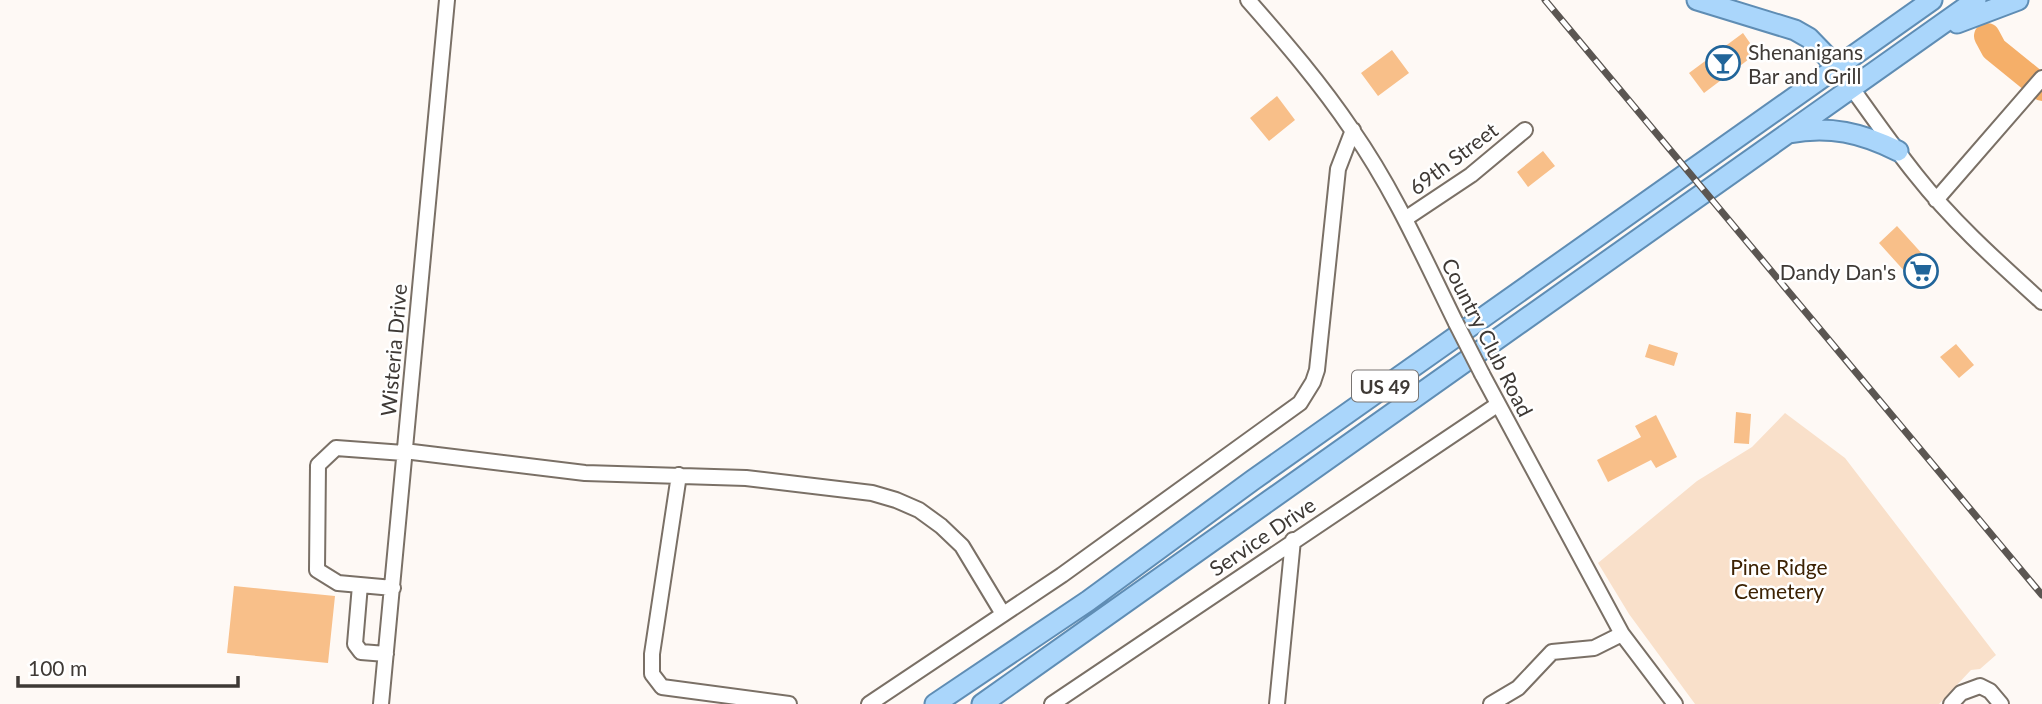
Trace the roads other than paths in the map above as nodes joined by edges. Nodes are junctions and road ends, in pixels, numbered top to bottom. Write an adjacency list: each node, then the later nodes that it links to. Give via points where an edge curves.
1 (447, 0): 19 (street, Wisteria Drive)
2 (1248, 0): 11 (street, Country Club Road)
3 (1697, 0): 8 (main road, via 1779,24 1809,38)
4 (1976, 0): 7 (main road, US 49)
5 (2018, 0): 7 (main road)
6 (1929, 2): 8 (main road, US 49)
7 (1930, 34): 10 (main road, US 49)
8 (1836, 66): 10 (street); 30 (main road, US 49, via 1087,601)
9 (2042, 78): 15 (street)
10 (1851, 87): 13 (main road, US 49); 14 (street)
11 (1353, 130): 16 (street, Country Club Road); 24 (street, via 1338,169 1317,370 1308,393 1290,412)
12 (1525, 130): 16 (street, 69th Street, via 1471,175)
13 (1785, 134): 14 (main road, via 1843,131); 31 (main road, US 49)
14 (1898, 151): 15 (street)
15 (1936, 200): 17 (street)
16 (1405, 219): 18 (street, Country Club Road, bridge)
17 (2042, 302)
18 (1497, 405): 21 (street, Service Drive); 25 (street, Country Club Road)
19 (404, 452): 20 (street, via 585,473); 22 (street, via 336,448 318,465 317,570 338,583); 23 (street, Wisteria Drive)
20 (679, 475): 24 (street, via 837,487 896,500 919,510 962,547); 28 (street, via 652,674 662,687)
21 (1293, 540): 32 (street, Service Drive); 33 (street)
22 (360, 585): 23 (street); 26 (street, via 355,644 361,652)
23 (393, 588): 26 (street, Wisteria Drive)
24 (1003, 614): 29 (street)
25 (1622, 634): 34 (street, via 1594,648 1552,652 1518,688); 35 (street, Country Club Road)
26 (386, 654): 27 (street, Wisteria Drive)
27 (381, 704)
28 (789, 704)
29 (869, 704)
30 (935, 704)
31 (982, 704)
32 (1052, 704)
33 (1277, 704)
34 (1491, 704)
35 (1675, 704)
36 (1951, 704): 37 (street, via 1961,693 1980,686)
37 (2001, 704)

